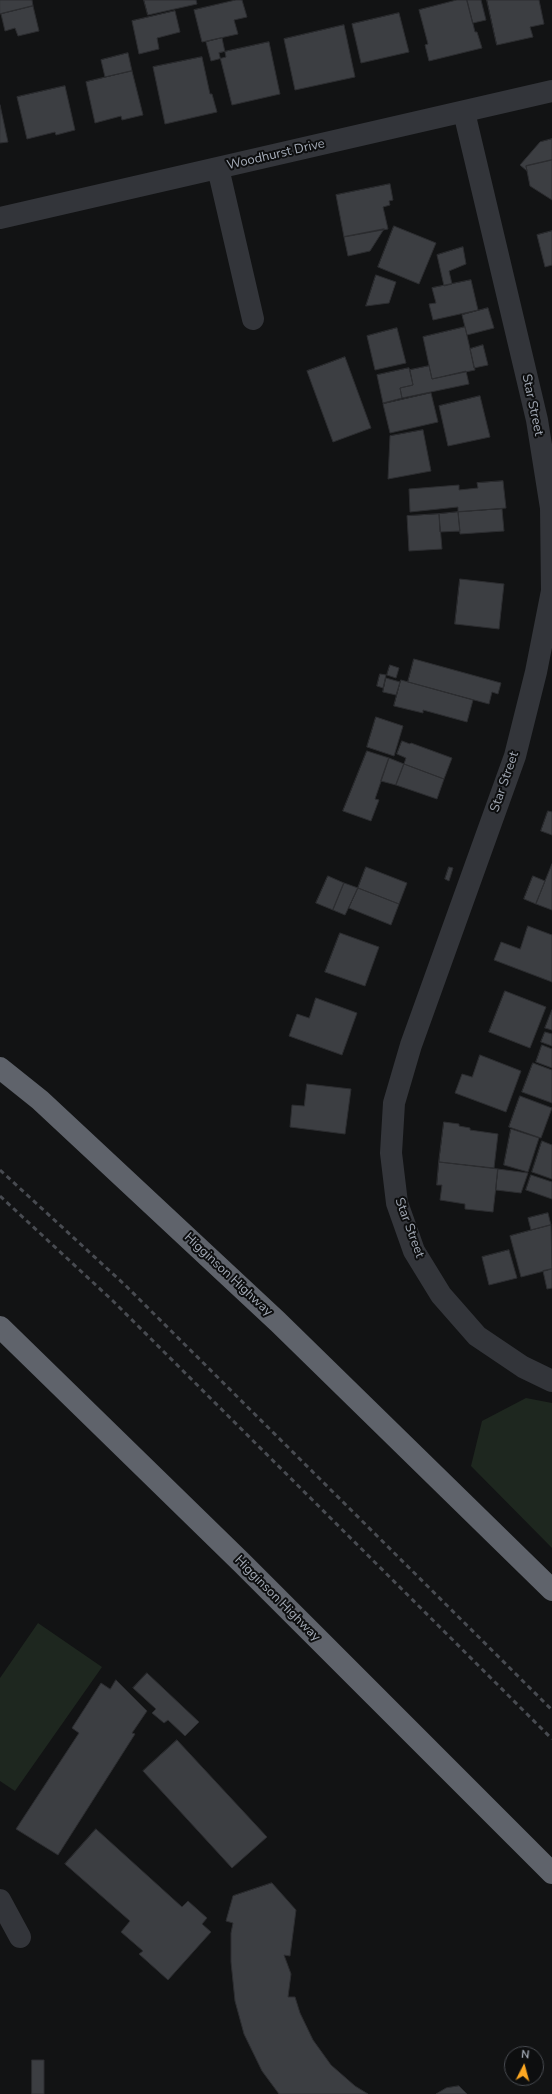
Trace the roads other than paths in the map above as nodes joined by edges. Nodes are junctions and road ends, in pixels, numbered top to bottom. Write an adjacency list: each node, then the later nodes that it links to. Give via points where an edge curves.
1 (552, 92): 2 (street, Woodhurst Drive)
2 (464, 112): 3 (street, Woodhurst Drive); 6 (street, Star Street)
3 (218, 168): 4 (street, Woodhurst Drive); 5 (street)
4 (0, 218)
5 (253, 319)
6 (544, 419): 9 (street, Star Street, via 551,508 552,591 536,672 515,756 411,1045 394,1103 391,1153 397,1203 414,1251 441,1295 477,1336 523,1367)
7 (0, 1068): 10 (highway, Higginson Highway, via 40,1100 272,1316)
8 (0, 1328): 11 (highway, Higginson Highway, via 248,1569)
9 (552, 1380)
10 (552, 1590)
11 (552, 1873)
12 (0, 1900): 13 (street)
13 (20, 1937)

